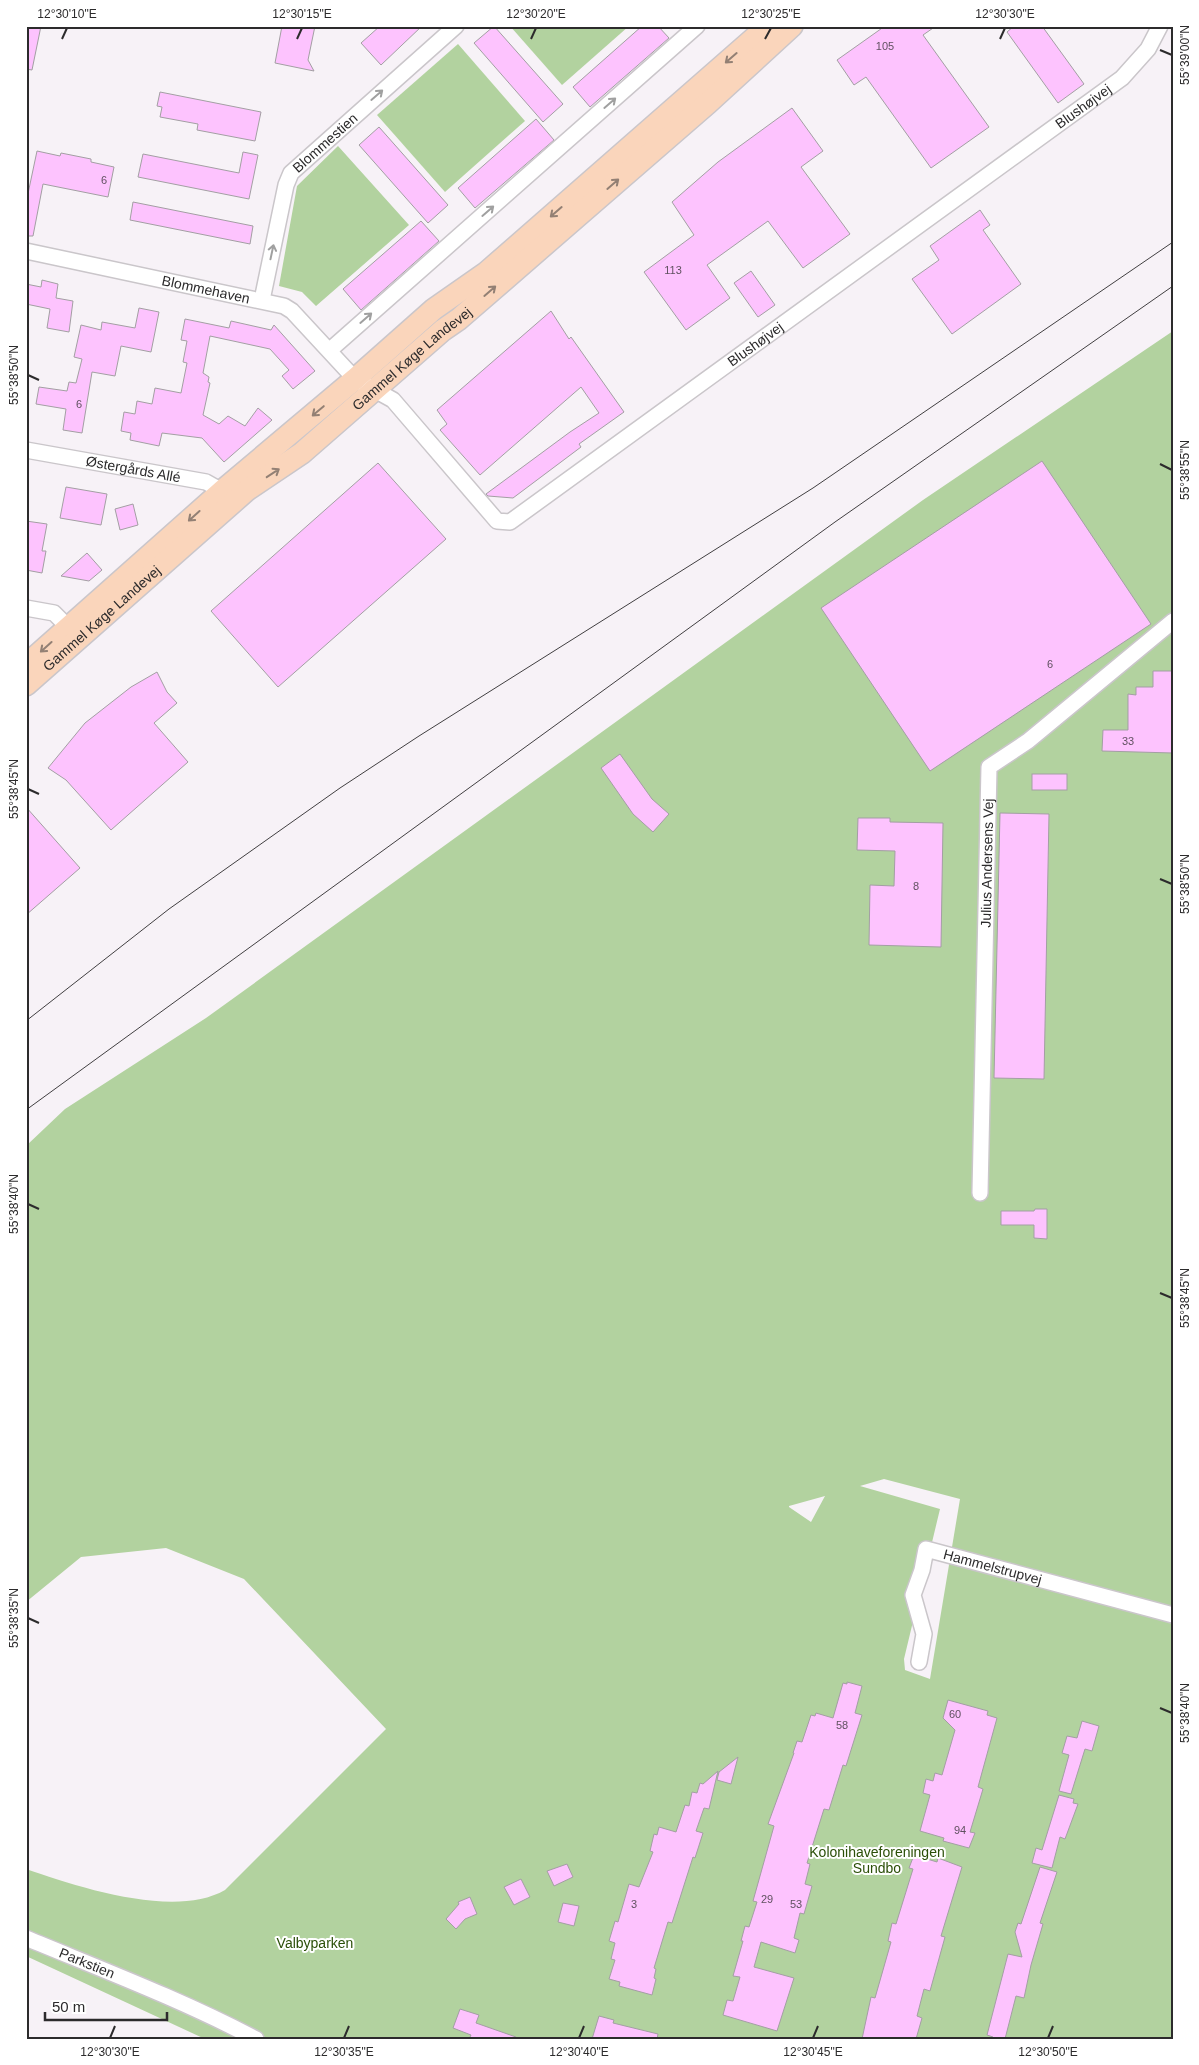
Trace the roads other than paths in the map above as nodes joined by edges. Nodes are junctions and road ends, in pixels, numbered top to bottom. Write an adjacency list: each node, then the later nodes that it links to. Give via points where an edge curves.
1 (456, 26): 7 (street, Blommestien, one-way to 1, via 291,173)
2 (697, 26): 8 (street, one-way to 2)
3 (768, 26): 9 (main road, Gammel Køge Landevej, one-way to 9, via 487,272 434,309)
4 (792, 26): 10 (main road, Gammel Køge Landevej, one-way to 4, via 708,103)
5 (1160, 26): 10 (street, Blushøjvej, via 1148,49 1122,78 510,522 497,521 393,400)
6 (26, 251): 7 (street, Blommehaven)
7 (262, 300): 8 (street, Blommehaven, via 292,311)
8 (330, 350): 9 (street, Blommehaven)
9 (355, 379): 10 (street, Blushøjvej); 12 (main road, Gammel Køge Landevej, one-way to 12)
10 (373, 390): 12 (main road, Gammel Køge Landevej, one-way to 10, via 247,490 302,453)
11 (26, 450): 12 (street, Østergårds Allé, via 206,482)
12 (227, 496): 15 (main road, Gammel Køge Landevej)
13 (26, 608): 15 (street, via 54,613)
14 (1173, 621): 18 (street, Julius Andersens Vej, via 1028,741 989,767)
15 (74, 633): 16 (main road, Gammel Køge Landevej, one-way to 16); 17 (main road, Gammel Køge Landevej)
16 (26, 665)
17 (26, 684)
18 (980, 1193)
19 (1173, 1615): 20 (street, Hammelstrupvej, via 926,1549 913,1595 924,1634)
20 (919, 1662)
21 (26, 1938): 22 (street, Parkstien)
22 (256, 2039)

